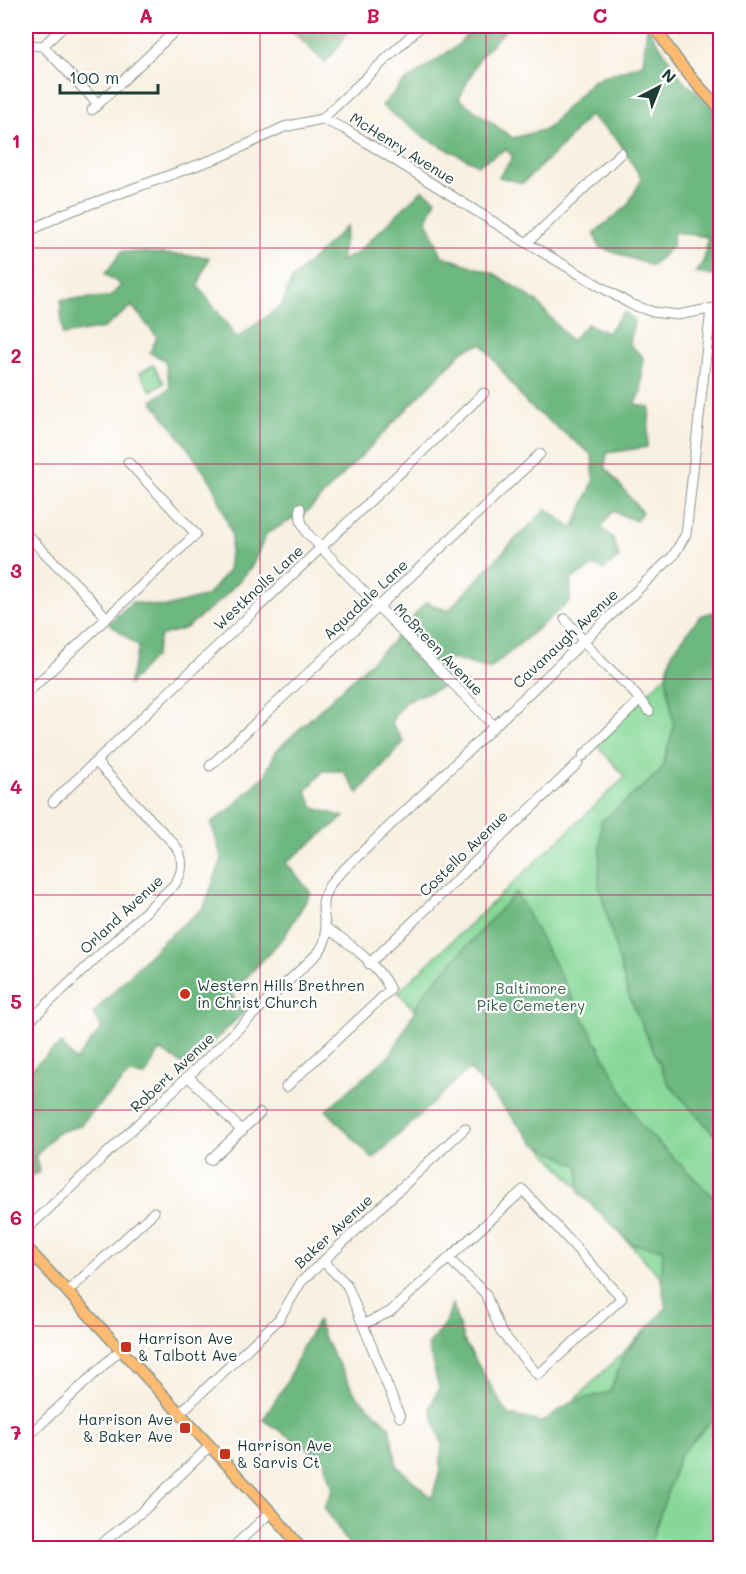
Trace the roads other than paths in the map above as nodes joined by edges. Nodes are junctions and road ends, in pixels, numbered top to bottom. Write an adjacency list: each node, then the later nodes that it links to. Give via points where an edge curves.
1 (64, 26): 7 (street)
2 (180, 26): 7 (street, via 95,107)
3 (421, 26): 10 (street)
4 (656, 26): 9 (main road, via 684,71)
5 (663, 26): 8 (main road, via 700,79)
6 (26, 45): 7 (street)
7 (43, 46)
8 (720, 98)
9 (720, 108)
10 (322, 119): 12 (street, via 284,127 225,155 63,214); 13 (street, McHenry Avenue, via 345,129)
11 (621, 153): 13 (street)
12 (26, 233)
13 (527, 243): 14 (street, McHenry Avenue, via 642,309 678,315)
14 (716, 308): 24 (street, Cavanaugh Avenue, via 686,534 674,556)
15 (484, 393): 20 (street, Westknolls Lane)
16 (540, 454): 21 (street, Aquadale Lane)
17 (128, 462): 22 (street, via 196,534)
18 (300, 508): 20 (street, McBreen Avenue, via 304,527)
19 (26, 534): 22 (street)
20 (321, 548): 21 (street, McBreen Avenue); 29 (street, Westknolls Lane)
21 (378, 608): 28 (street, McBreen Avenue); 30 (street, Aquadale Lane)
22 (107, 618): 25 (street)
23 (565, 619): 24 (street)
24 (585, 640): 26 (street); 28 (street, Cavanaugh Avenue)
25 (26, 694)
26 (639, 701): 27 (street); 33 (street, Costello Avenue)
27 (649, 711)
28 (494, 726): 32 (street, Cavanaugh Avenue, via 330,884 322,906)
29 (96, 762): 31 (street, Westknolls Lane); 34 (street, Orland Avenue, via 174,844 182,861 181,873 175,884)
30 (210, 766)
31 (53, 802)
32 (327, 929): 33 (street); 35 (street, Robert Avenue, via 326,943 318,953)
33 (369, 964): 36 (street, via 386,980 390,990)
34 (26, 1024)
35 (189, 1077): 39 (street); 42 (street, Robert Avenue)
36 (286, 1087)
37 (260, 1113): 39 (street)
38 (465, 1128): 45 (street, Baker Avenue)
39 (242, 1131): 40 (street)
40 (210, 1160)
41 (154, 1212): 46 (street)
42 (26, 1230)
43 (26, 1247): 46 (main road)
44 (449, 1259): 44 (street, via 484,1293 501,1332 537,1375 621,1298 524,1191); 47 (street, via 390,1312)
45 (324, 1262): 47 (street, via 347,1285); 49 (street, Baker Avenue, via 301,1282 279,1319)
46 (67, 1292): 48 (main road)
47 (364, 1324): 50 (street)
48 (120, 1350): 49 (main road); 51 (street)
49 (179, 1414): 52 (main road)
50 (400, 1417)
51 (26, 1438)
52 (210, 1446): 53 (main road); 54 (street, via 144,1510)
53 (271, 1512): 55 (street); 56 (main road)
54 (96, 1548)
55 (232, 1548)
56 (301, 1548)

